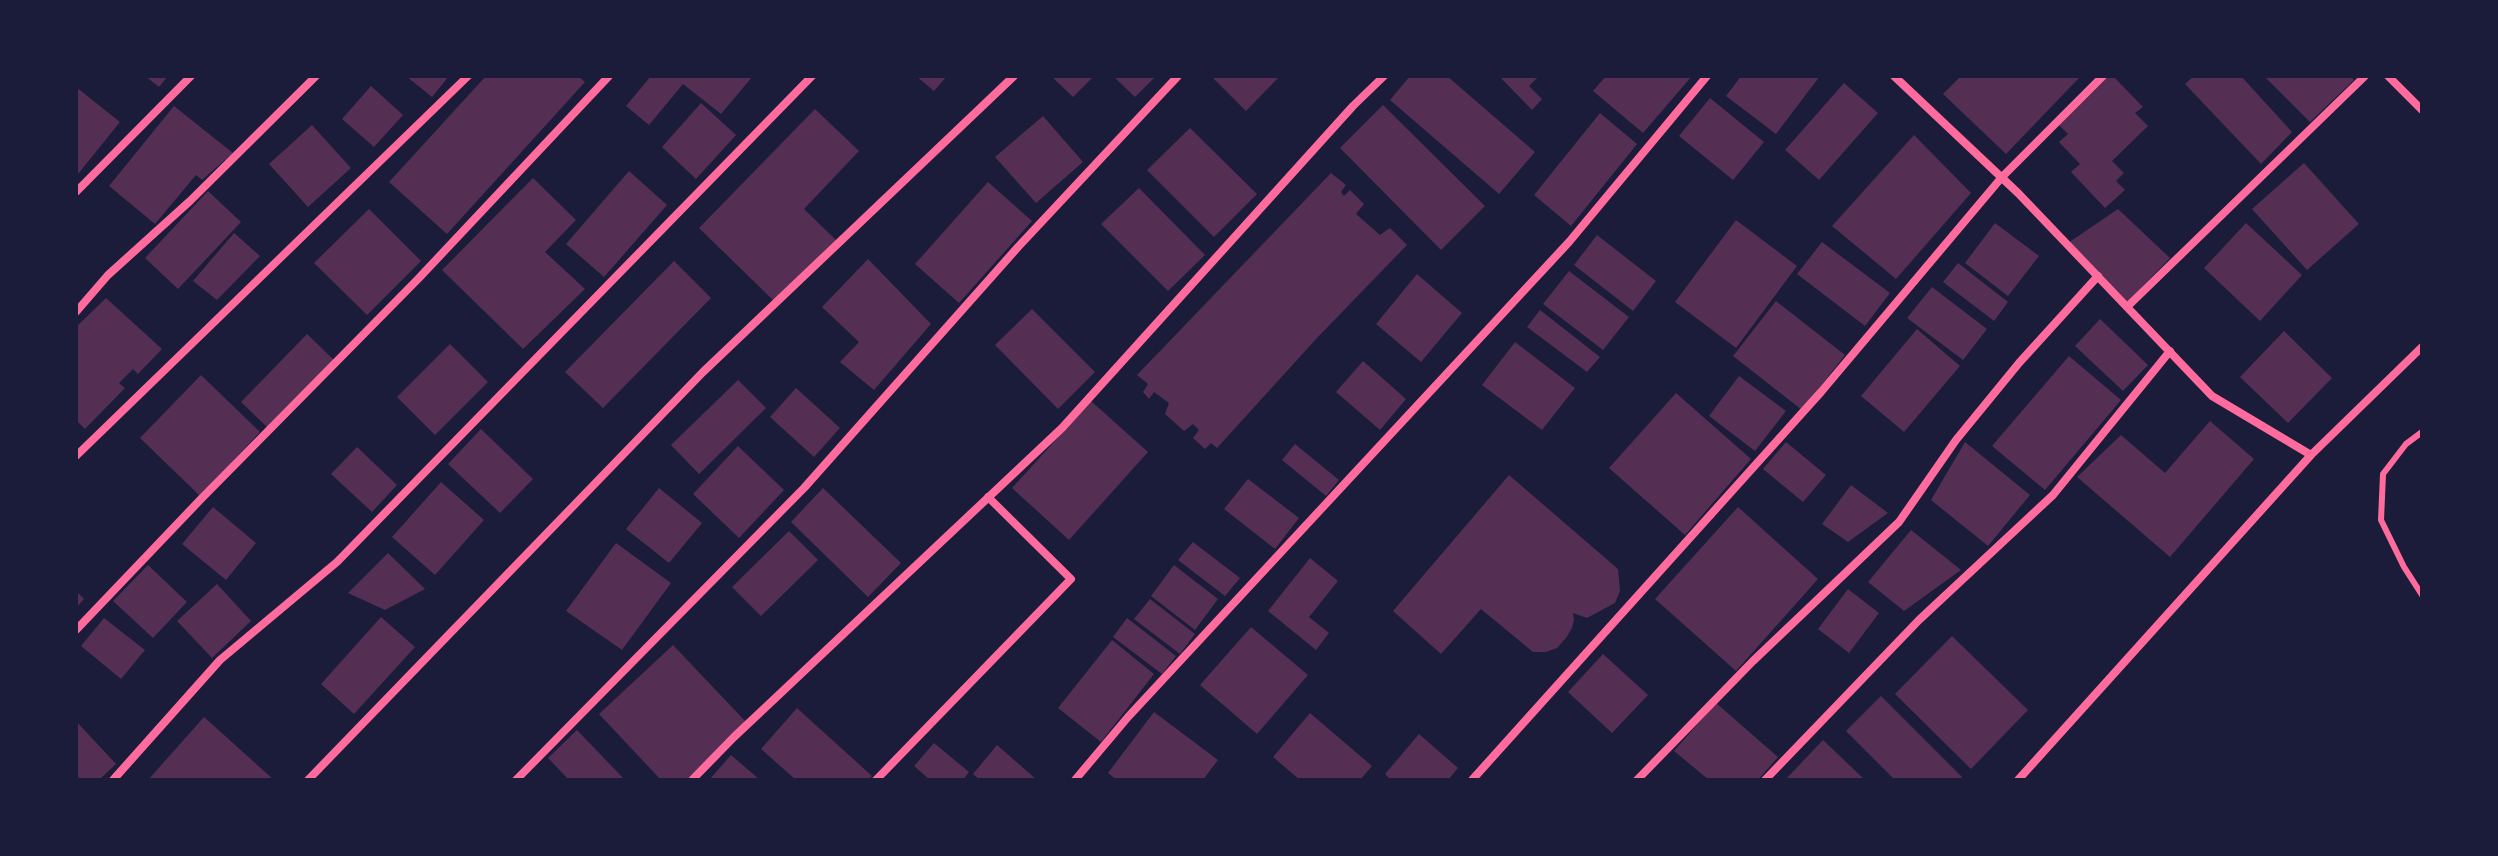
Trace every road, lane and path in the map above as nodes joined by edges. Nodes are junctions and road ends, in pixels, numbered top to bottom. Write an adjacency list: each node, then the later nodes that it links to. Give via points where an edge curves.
1 (191, 76): 16 (street)
2 (316, 76): 19 (street)
3 (468, 76): 24 (street)
4 (609, 76): 27 (street)
5 (812, 76): 28 (street, via 337,562 220,660)
6 (1014, 76): 29 (street, via 703,372)
7 (1178, 76): 30 (street, via 804,488)
8 (1384, 76): 25 (street, via 1062,428)
9 (1707, 76): 33 (street, via 1569,242)
10 (1894, 76): 15 (street)
11 (2103, 76): 15 (street)
12 (2365, 76): 18 (street)
13 (2388, 76): 14 (street)
14 (2422, 110)
15 (2002, 177): 17 (street); 34 (street, via 1821,392)
16 (76, 192)
17 (2098, 276): 18 (street); 35 (street, via 1956,440 1899,522)
18 (2127, 307): 21 (street)
19 (76, 312)
20 (2422, 347): 23 (street)
21 (2170, 351): 23 (street, via 2212,396); 36 (street, via 2053,495 1919,620)
22 (2422, 432): 26 (lane, via 2383,474 2381,520)
23 (2311, 455): 37 (street)
24 (76, 456)
25 (988, 497): 31 (street); 32 (street, via 1071,579)
26 (2422, 595)
27 (76, 630)
28 (113, 780)
29 (308, 780)
30 (516, 780)
31 (692, 780)
32 (876, 780)
33 (1075, 780)
34 (1472, 780)
35 (1637, 780)
36 (1765, 780)
37 (2018, 780)

